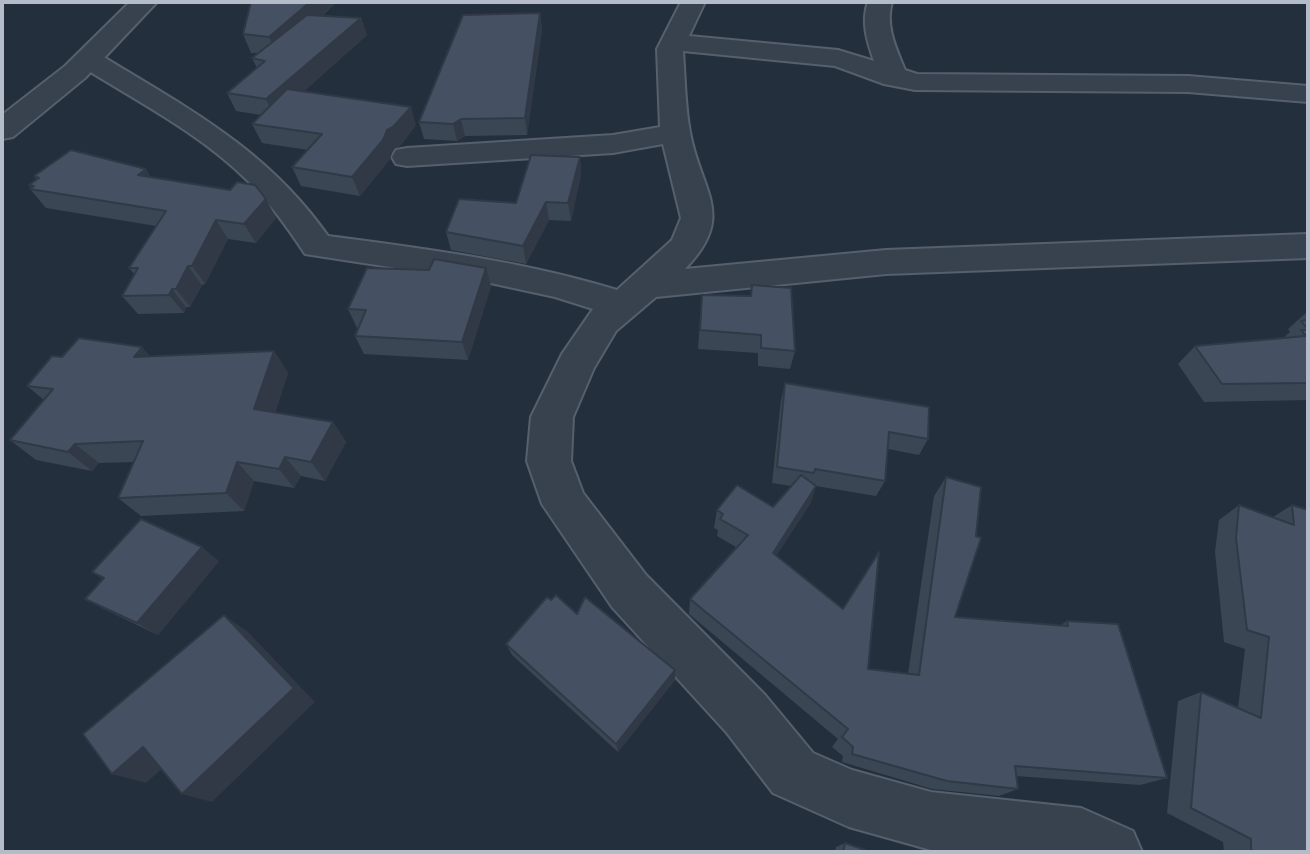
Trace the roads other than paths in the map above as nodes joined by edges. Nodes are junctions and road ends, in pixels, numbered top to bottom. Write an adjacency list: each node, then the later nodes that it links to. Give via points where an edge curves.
1 (144, 2): 5 (street)
2 (693, 2): 4 (street)
3 (880, 2): 6 (street, via 880,34)
4 (673, 42): 6 (street, via 838,58); 9 (street)
5 (88, 59): 8 (street); 12 (street, via 201,129 258,173 317,246)
6 (894, 78): 7 (street, via 928,83 1188,84)
7 (1308, 94)
8 (2, 130)
9 (675, 133): 10 (street, via 599,145); 12 (street, via 698,218 687,246)
10 (407, 157)
11 (1308, 246): 12 (street, via 886,262)
12 (635, 295): 13 (street, via 603,321 576,365 552,417 549,461 565,504 629,591 746,714 793,773 849,798 931,821 1081,838)
13 (1112, 852)

